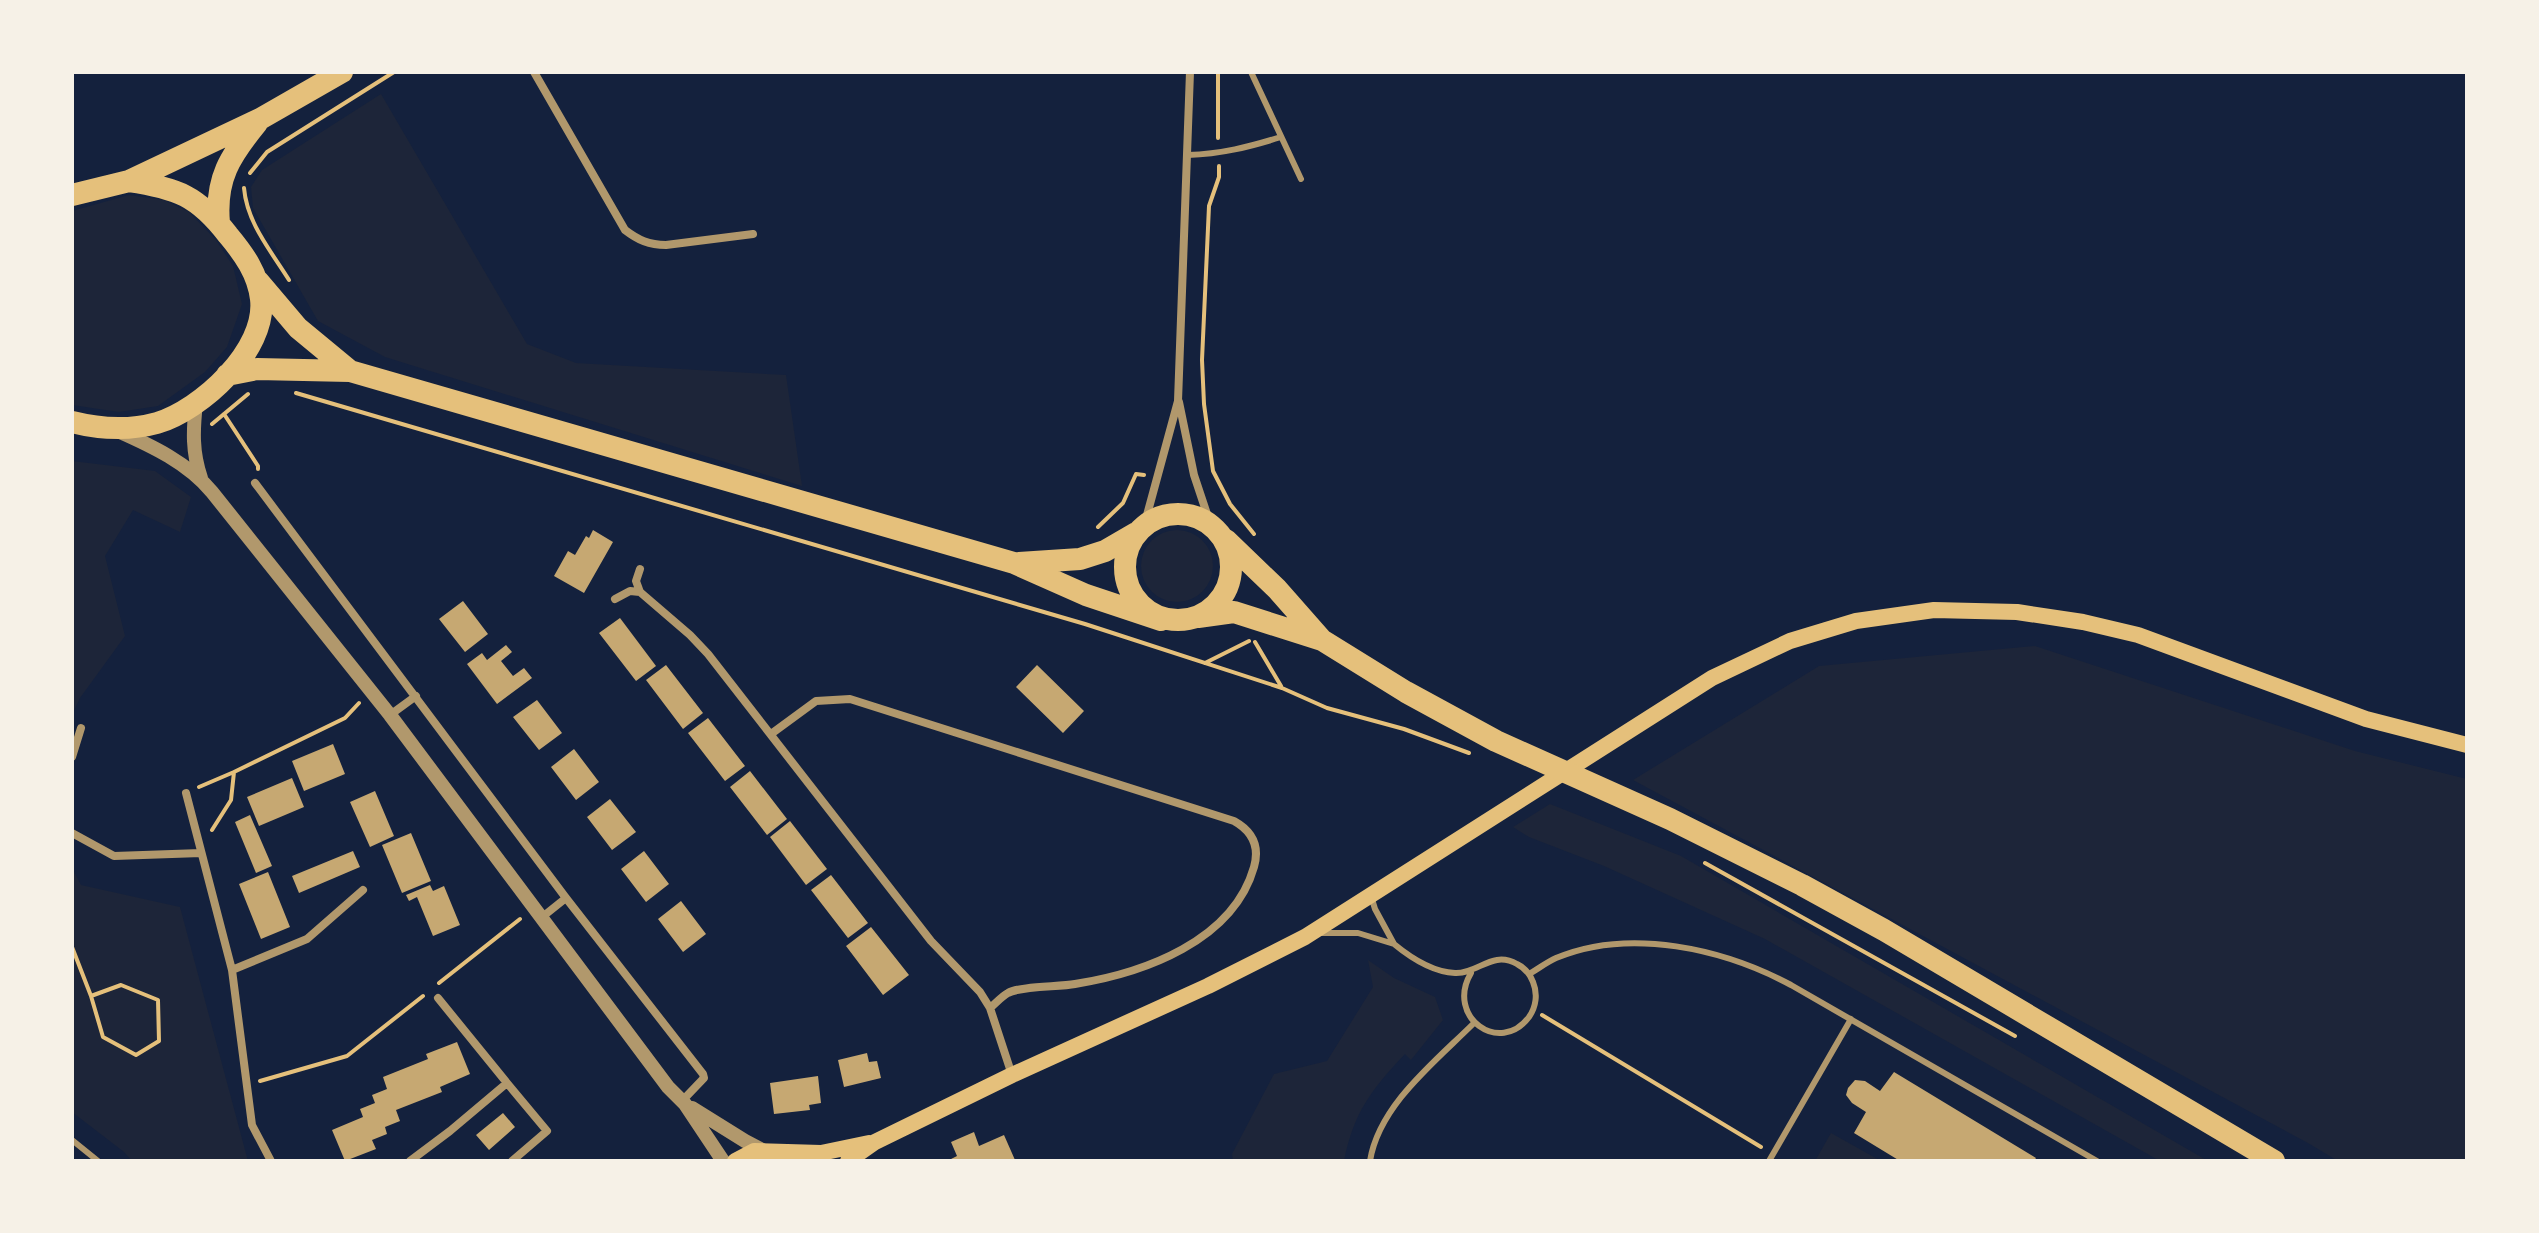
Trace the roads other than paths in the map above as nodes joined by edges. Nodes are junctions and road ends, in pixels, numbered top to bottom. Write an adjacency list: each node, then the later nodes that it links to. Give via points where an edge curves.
1 (342, 72): 5 (highway)
2 (534, 72): 12 (street, via 625,230 652,245)
3 (1190, 72): 7 (street)
4 (1251, 72): 6 (lane)
5 (260, 119): 9 (highway); 11 (highway, via 224,171)
6 (1281, 137): 7 (lane, via 1219,154); 8 (lane)
7 (1188, 155): 16 (street)
8 (1301, 179)
9 (129, 181): 10 (highway); 11 (highway, via 184,194)
10 (72, 195)
11 (219, 223): 13 (highway)
12 (753, 234)
13 (258, 281): 14 (highway, via 298,328); 15 (highway, via 259,323 251,345)
14 (350, 371): 15 (highway, via 257,369); 24 (highway)
15 (227, 375): 17 (highway)
16 (1178, 401): 22 (street, via 1194,475); 23 (street)
17 (196, 403): 19 (highway, via 179,416 154,424); 20 (street, via 194,459)
18 (73, 423): 19 (highway)
19 (114, 429): 20 (street)
20 (201, 478): 32 (street)
21 (255, 483): 31 (street)
22 (1214, 528): 23 (highway, via 1179,513 1162,516); 28 (highway, via 1229,552 1231,571 1221,598); 30 (highway)
23 (1140, 530): 24 (highway, via 1080,559); 29 (highway, via 1126,553 1124,570 1142,609)
24 (1014, 563): 29 (highway)
25 (640, 569): 26 (street)
26 (640, 592): 27 (street); 34 (street, via 708,654)
27 (615, 599)
28 (1198, 617): 29 (highway); 30 (highway, via 1234,612)
29 (1161, 620)
30 (1322, 640): 70 (highway, via 1496,741 1755,862 1884,930)
31 (416, 696): 32 (street); 42 (street)
32 (390, 715): 43 (street)
33 (81, 728): 36 (street)
34 (771, 734): 50 (street, via 931,941); 50 (street, via 816,701 850,699 1234,821 1249,831 1257,850 1242,896 1195,940 1115,976 1019,989)
35 (2467, 745): 41 (main road, via 2366,719 2138,635 2017,612 1934,610 1856,621 1790,641 1712,678)
36 (72, 757)
37 (186, 793): 39 (street)
38 (72, 833): 39 (street, via 114,856)
39 (201, 851): 46 (street)
40 (363, 890): 46 (street, via 307,939)
41 (1371, 896): 44 (main road); 45 (lane)
42 (566, 898): 43 (street); 55 (street, via 703,1074 702,1083)
43 (538, 913): 55 (street)
44 (1312, 933): 45 (lane, via 1358,933); 53 (main road)
45 (1394, 944): 47 (lane, via 1436,969)
46 (232, 970): 62 (street, via 252,1125)
47 (1471, 973): 48 (lane, via 1481,964 1503,959); 52 (lane, via 1463,997)
48 (1529, 974): 51 (lane, via 1555,958 1606,945 1680,947 1771,975); 52 (lane, via 1536,999 1526,1021 1495,1033)
49 (438, 998): 54 (street)
50 (990, 1008): 53 (street)
51 (1851, 1019): 59 (lane); 60 (lane)
52 (1474, 1023): 68 (lane, via 1389,1112)
53 (1012, 1075): 57 (main road)
54 (507, 1083): 63 (street); 64 (street, via 547,1131)
55 (683, 1102): 58 (street); 65 (street)
56 (72, 1140): 61 (lane)
57 (875, 1142): 58 (main road); 67 (main road)
58 (775, 1155): 66 (main road, via 748,1153)
59 (1771, 1158)
60 (2086, 1158): 69 (lane)
61 (98, 1161)
62 (271, 1161)
63 (410, 1161)
64 (512, 1161)
65 (723, 1161)
66 (735, 1161)
67 (848, 1161)
68 (1370, 1161)
69 (2097, 1161)
70 (2274, 1161)

